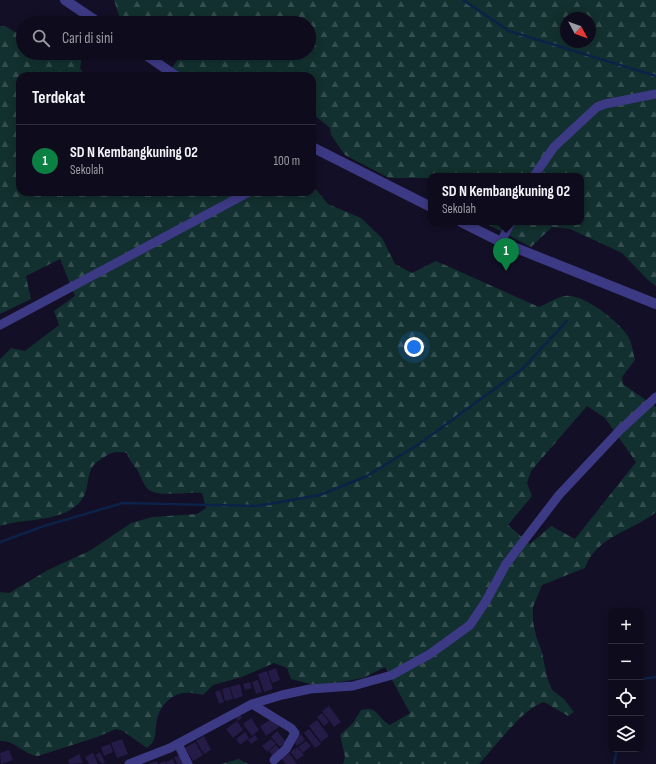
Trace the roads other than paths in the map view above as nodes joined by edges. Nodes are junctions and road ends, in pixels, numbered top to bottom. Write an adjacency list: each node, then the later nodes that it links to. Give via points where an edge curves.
1 (65, 0): 2 (street)
2 (89, 16)
3 (153, 60): 4 (street)
4 (170, 72)
5 (656, 94): 7 (street, via 605,104 598,108 554,147)
6 (316, 151): 9 (street)
7 (536, 173)
8 (242, 196): 14 (street)
9 (428, 206)
10 (467, 225): 12 (street)
11 (510, 225): 12 (street)
12 (501, 242): 13 (street)
13 (656, 304)
14 (0, 325)
15 (656, 397): 16 (street, via 620,430 559,495 506,564 476,617 459,633 430,654 392,676 353,686 282,695)
16 (252, 704): 17 (street); 18 (street, via 295,733 286,749)
17 (178, 744): 19 (street); 20 (street)
18 (274, 760)
19 (129, 764)
20 (188, 764)

